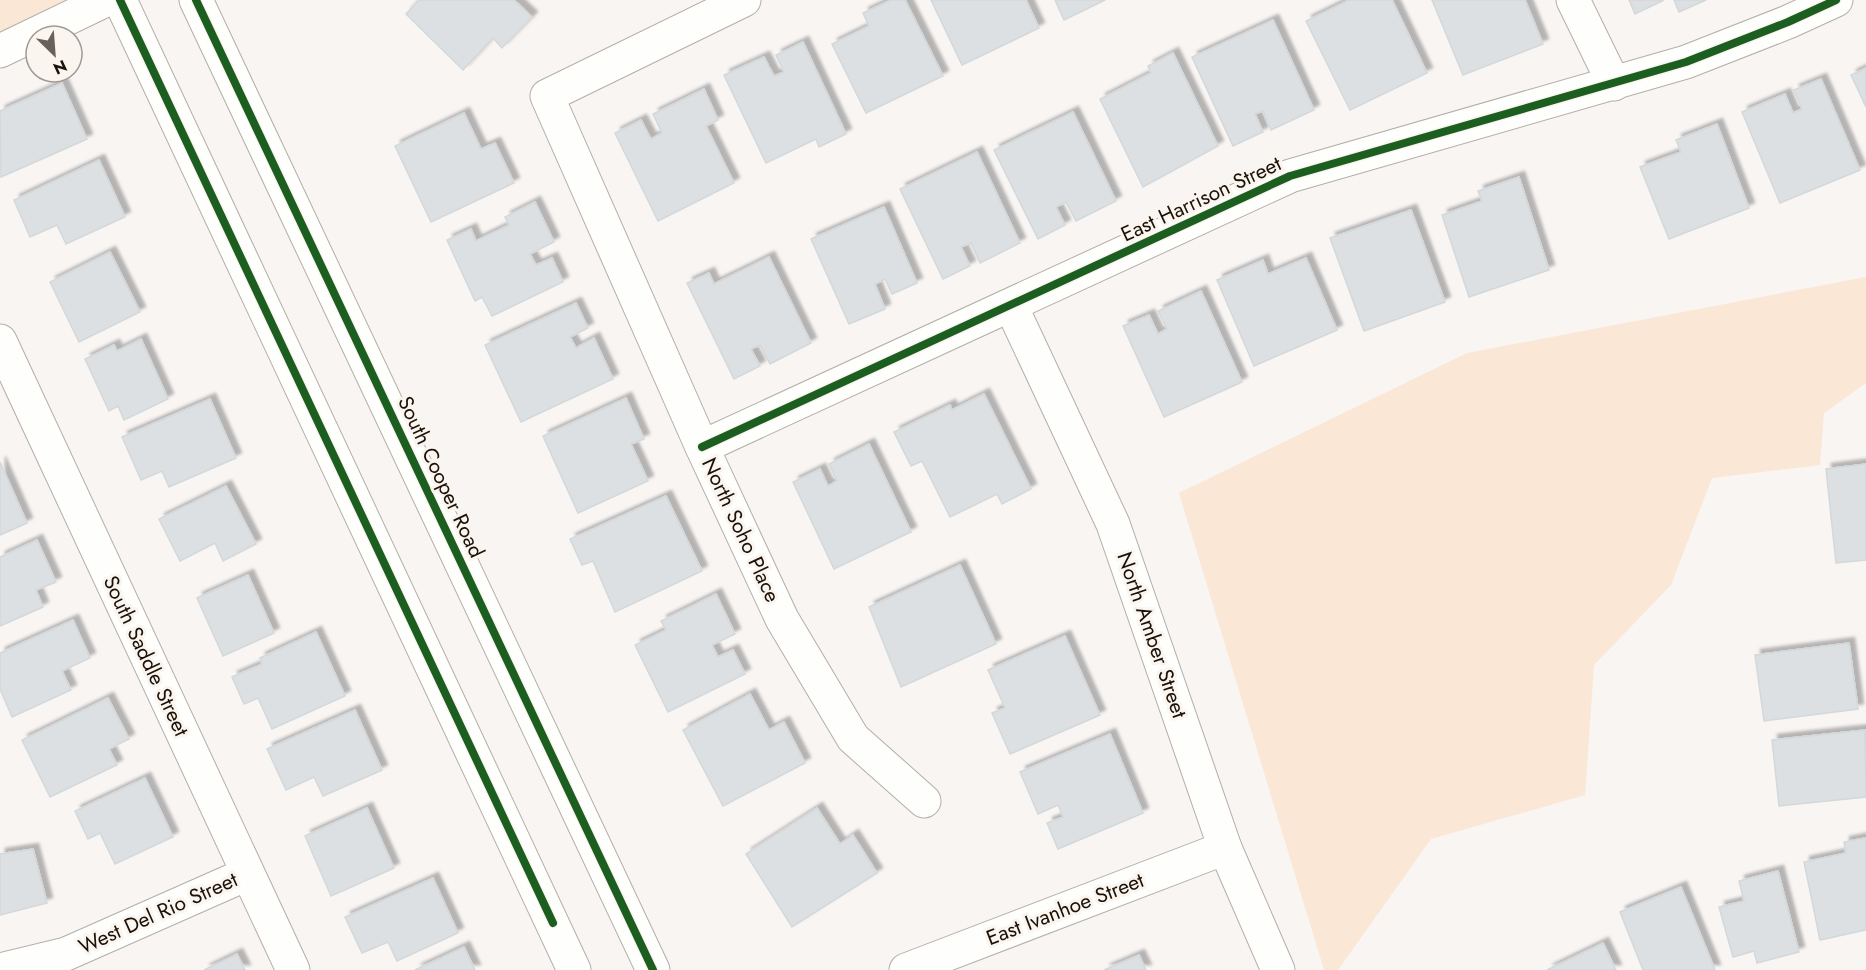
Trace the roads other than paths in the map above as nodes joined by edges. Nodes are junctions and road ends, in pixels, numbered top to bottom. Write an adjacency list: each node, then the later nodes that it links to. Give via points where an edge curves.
1 (106, 0): 7 (street)
2 (120, 0): 17 (street)
3 (196, 0): 18 (street, South Cooper Road)
4 (744, 0): 11 (street, North Soho Place, via 547,96)
5 (1574, 0): 8 (street)
6 (1836, 0): 8 (street, East Harrison Street, via 1686,62)
7 (0, 51)
8 (1614, 84): 9 (street, East Harrison Street, via 1290,176)
9 (1011, 306): 11 (street, East Harrison Street); 13 (street, North Amber Street, via 1113,524)
10 (0, 341): 14 (street, South Saddle Street)
11 (702, 447): 12 (street, North Soho Place, via 783,619 853,738)
12 (924, 801)
13 (1225, 848): 19 (street, East Ivanhoe Street); 20 (street, North Amber Street)
14 (247, 874): 15 (street, West Del Rio Street, via 66,954); 16 (street, South Saddle Street)
15 (0, 970)
16 (293, 970)
17 (574, 970)
18 (653, 970)
19 (906, 970)
20 (1278, 970)

